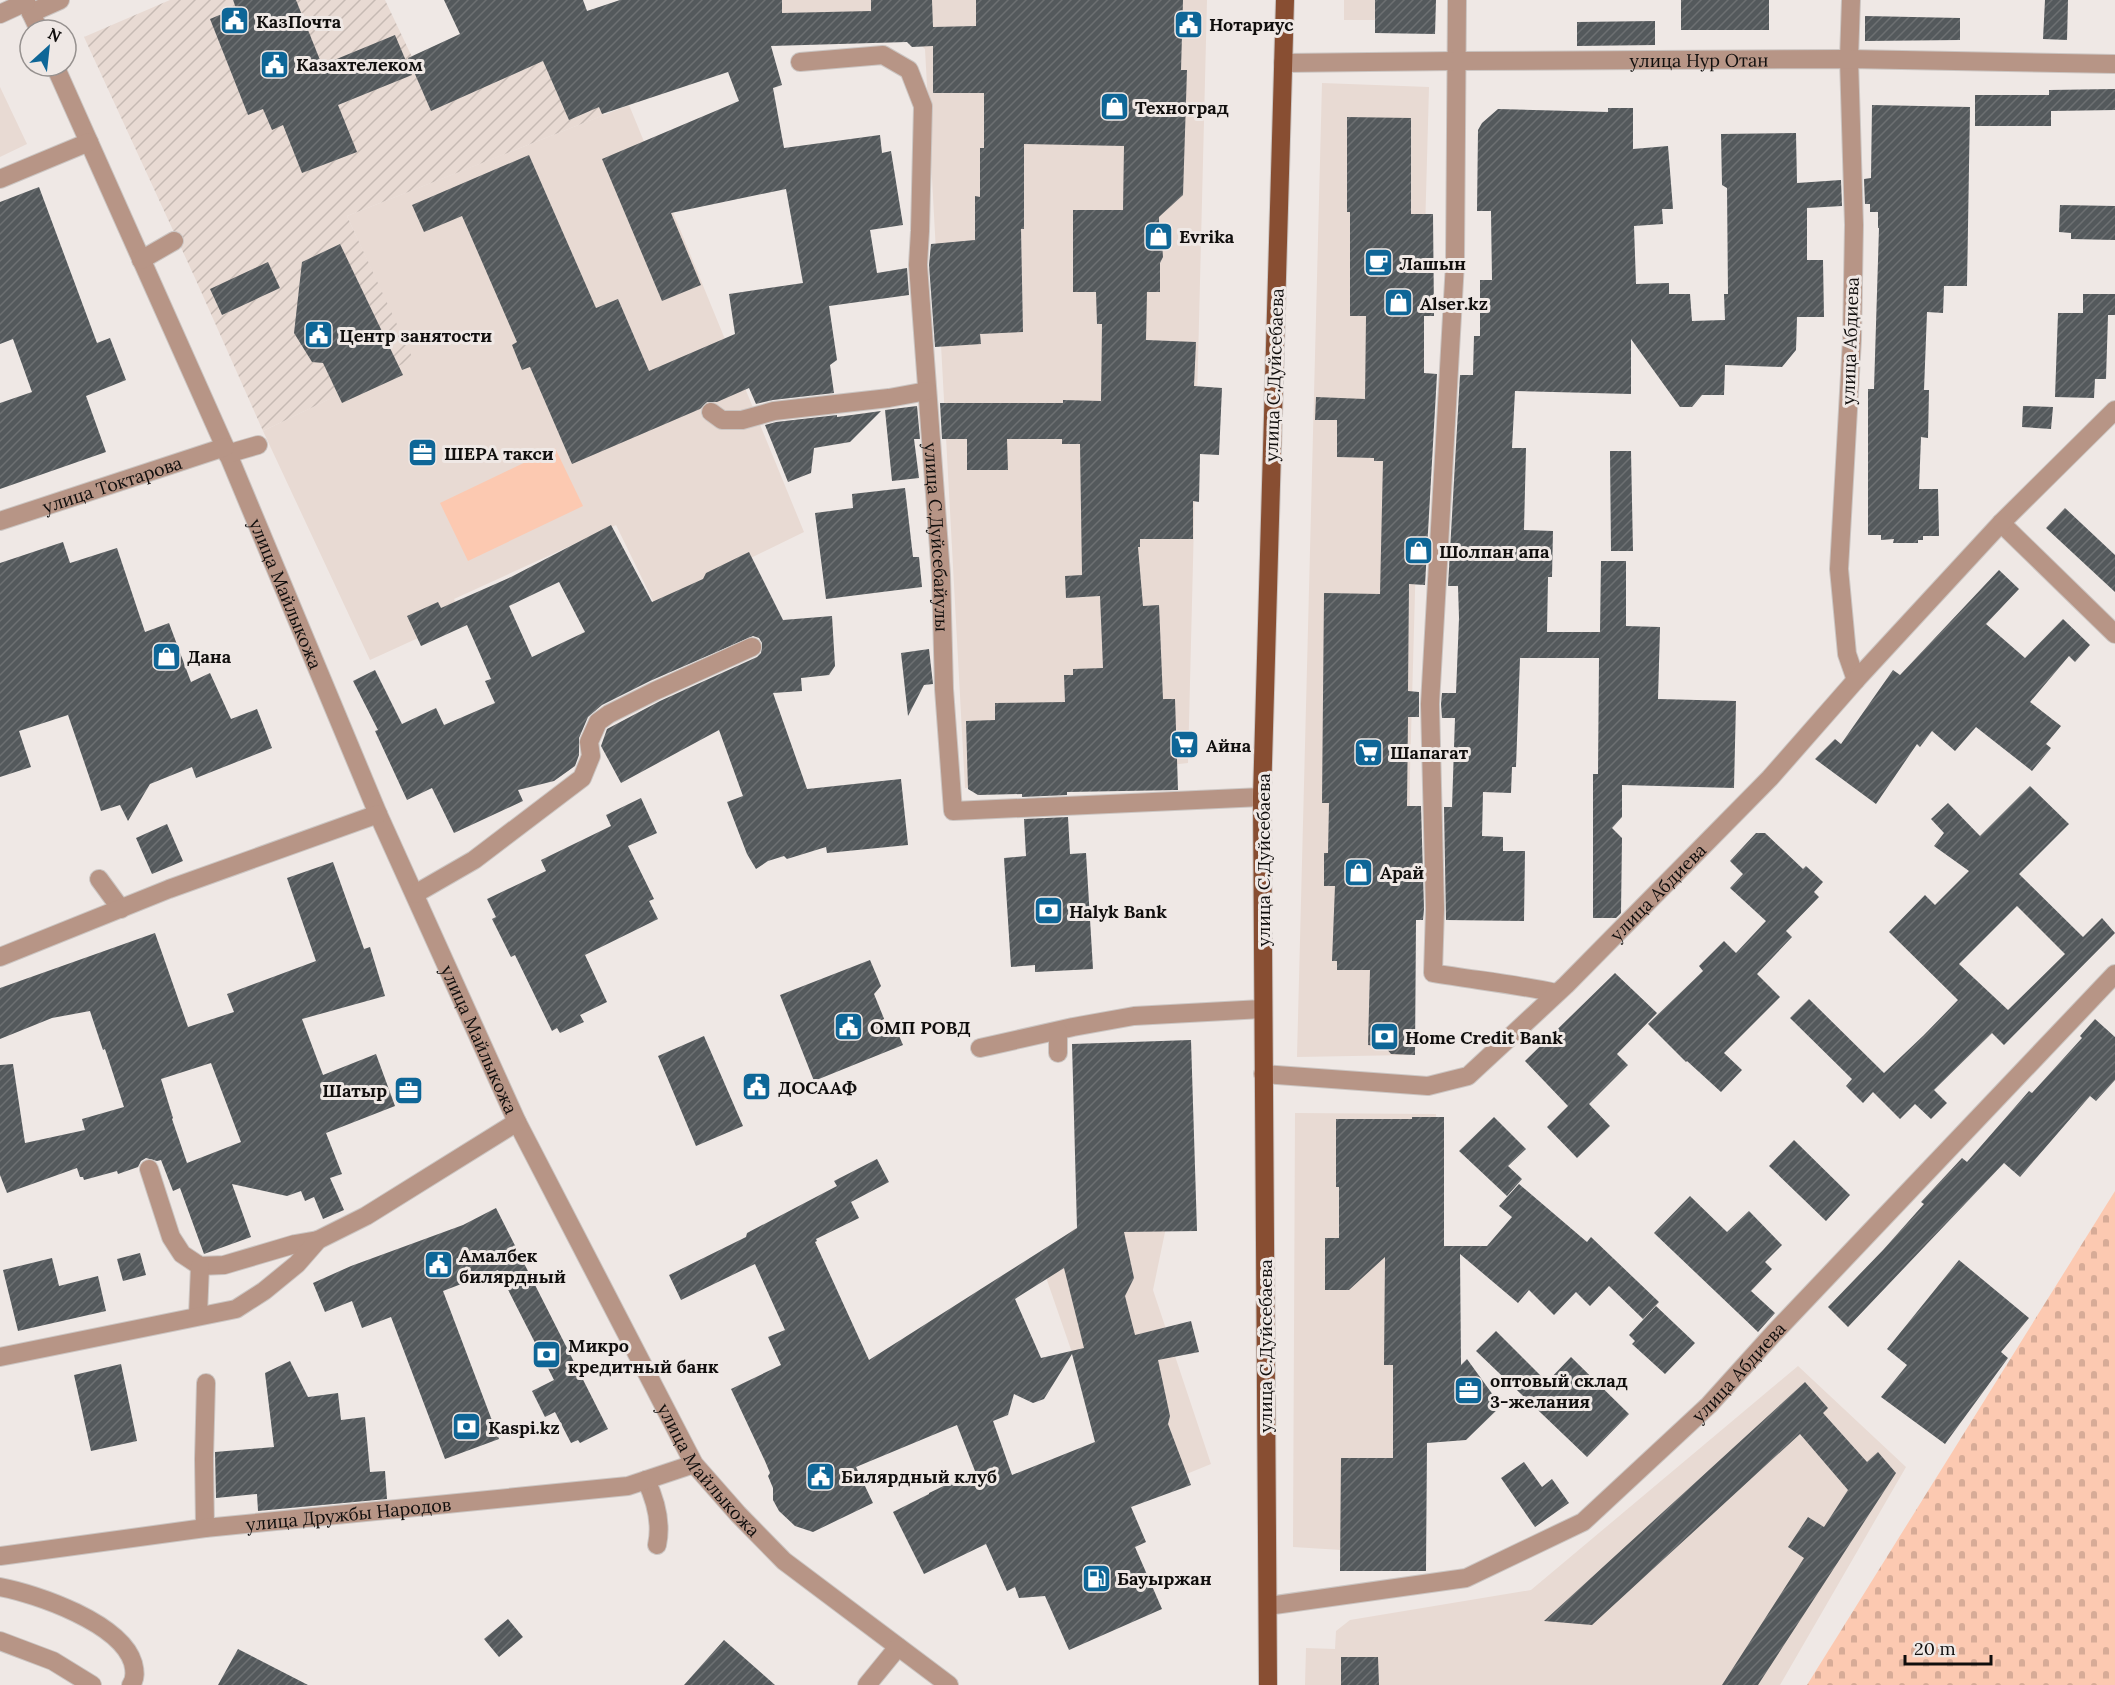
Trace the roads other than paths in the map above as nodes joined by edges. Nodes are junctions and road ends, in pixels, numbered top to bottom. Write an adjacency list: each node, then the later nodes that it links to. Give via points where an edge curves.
1 (60, 0): 5 (street)
2 (1285, 0): 10 (main road, улица С.Дуйсебаева)
3 (1457, 0): 8 (street)
4 (1851, 0): 7 (street, улица Абдиева)
5 (30, 11): 6 (street)
6 (0, 14)
7 (1849, 59): 8 (street, улица Нур Отан); 11 (street, улица Нур Отан); 26 (street, улица Абдиева, via 1854,225 1852,339 1839,569 1847,654)
8 (1455, 61): 10 (street, улица Нур Отан); 34 (street, via 1455,263 1430,704 1435,909 1432,973)
9 (800, 62): 17 (street, улица С.Дуйсебайулы, via 883,55 909,70 920,97 923,128 918,265)
10 (1283, 63): 27 (main road, улица С.Дуйсебаева)
11 (2115, 64)
12 (60, 78): 13 (street, улица Майлыкожа)
13 (89, 142): 14 (street); 16 (street, улица Майлыкожа)
14 (0, 178)
15 (174, 241): 16 (street)
16 (141, 260): 21 (street, улица Майлыкожа)
17 (927, 391): 19 (street, via 774,411 742,420 723,420); 27 (street, улица С.Дуйсебайулы, via 953,811)
18 (2115, 410): 23 (street, улица Абдиева)
19 (711, 412)
20 (258, 445): 21 (street, улица Токтарова)
21 (226, 450): 22 (street, улица Токтарова); 28 (street, улица Майлыкожа)
22 (0, 521)
23 (2001, 524): 24 (street); 26 (street, улица Абдиева)
24 (2115, 634)
25 (752, 647): 30 (street, via 664,686 598,722 589,742 591,756 582,778 474,860)
26 (1856, 680): 34 (street, улица Абдиева, via 1770,778)
27 (1262, 797): 35 (main road, улица С.Дуйсебаева)
28 (378, 814): 30 (street, улица Майлыкожа); 31 (street)
29 (99, 879): 31 (street)
30 (415, 894): 40 (street, улица Майлыкожа)
31 (121, 909): 32 (street)
32 (0, 957)
33 (2115, 974): 53 (street, улица Абдиева, via 1708,1405 1583,1522 1466,1578)
34 (1556, 993): 39 (street, улица Абдиева, via 1468,1076 1428,1086)
35 (1262, 1009): 36 (street, via 1134,1016); 39 (main road, улица С.Дуйсебаева)
36 (1058, 1030): 37 (street); 38 (street)
37 (980, 1048)
38 (1058, 1053)
39 (1263, 1074): 53 (main road, улица С.Дуйсебаева)
40 (517, 1122): 42 (street, улица Майлыкожа, via 366,1216); 47 (street, улица Майлыкожа)
41 (149, 1169): 43 (street, via 171,1237 182,1254)
42 (318, 1240): 43 (street, via 224,1265); 44 (street, улица Майлыкожа, via 297,1264 236,1309)
43 (200, 1266): 44 (street)
44 (198, 1316): 45 (street, улица Майлыкожа)
45 (0, 1357)
46 (206, 1383): 49 (street)
47 (694, 1464): 48 (street, улица Дружбы Народов); 55 (street, улица Майлыкожа, via 784,1561)
48 (646, 1480): 49 (street, улица Дружбы Народов, via 628,1486); 50 (street, via 655,1497 660,1530)
49 (205, 1528): 51 (street, улица Дружбы Народов)
50 (657, 1545)
51 (0, 1556)
52 (0, 1587): 57 (street, via 91,1619 130,1655 135,1671)
53 (1268, 1606): 60 (main road, улица С.Дуйсебаева)
54 (0, 1641): 56 (street, via 53,1661)
55 (898, 1647): 58 (street); 59 (street, улица Майлыкожа)
56 (93, 1685)
57 (131, 1685)
58 (867, 1685)
59 (949, 1685)
60 (1268, 1685)

